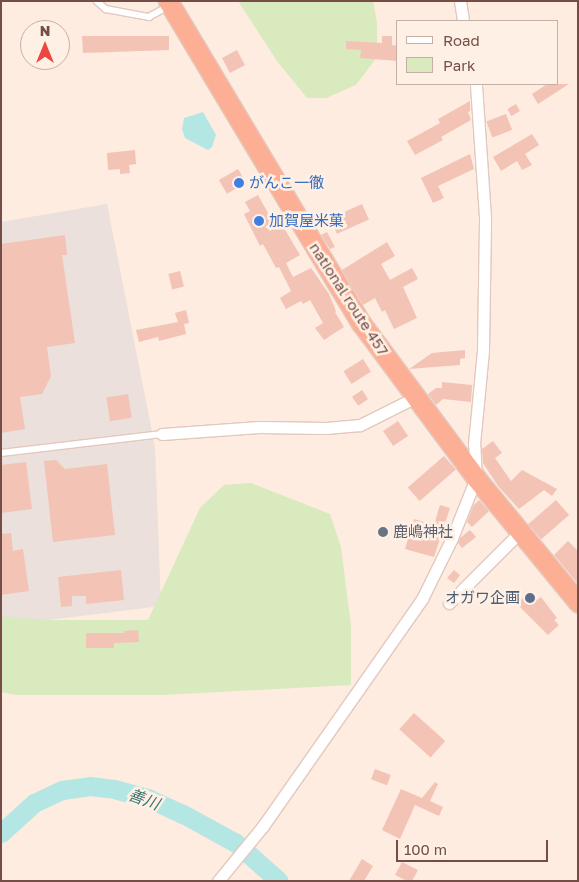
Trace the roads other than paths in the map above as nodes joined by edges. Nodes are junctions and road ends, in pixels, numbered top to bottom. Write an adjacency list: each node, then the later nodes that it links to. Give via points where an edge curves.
1 (97, 1): 3 (lane, via 106,9 149,16)
2 (460, 1): 4 (street)
3 (169, 3): 6 (highway, national route 457, via 361,324)
4 (463, 20)
5 (476, 85): 9 (street, via 485,217 483,350 474,444)
6 (416, 397): 7 (street, via 360,425 259,427); 9 (highway, national route 457)
7 (162, 434): 8 (lane)
8 (1, 453)
9 (476, 478): 10 (highway, national route 457); 13 (street, via 452,538 422,599 263,826)
10 (520, 532): 11 (highway, national route 457); 12 (street)
11 (578, 602)
12 (449, 603)
13 (218, 881)

